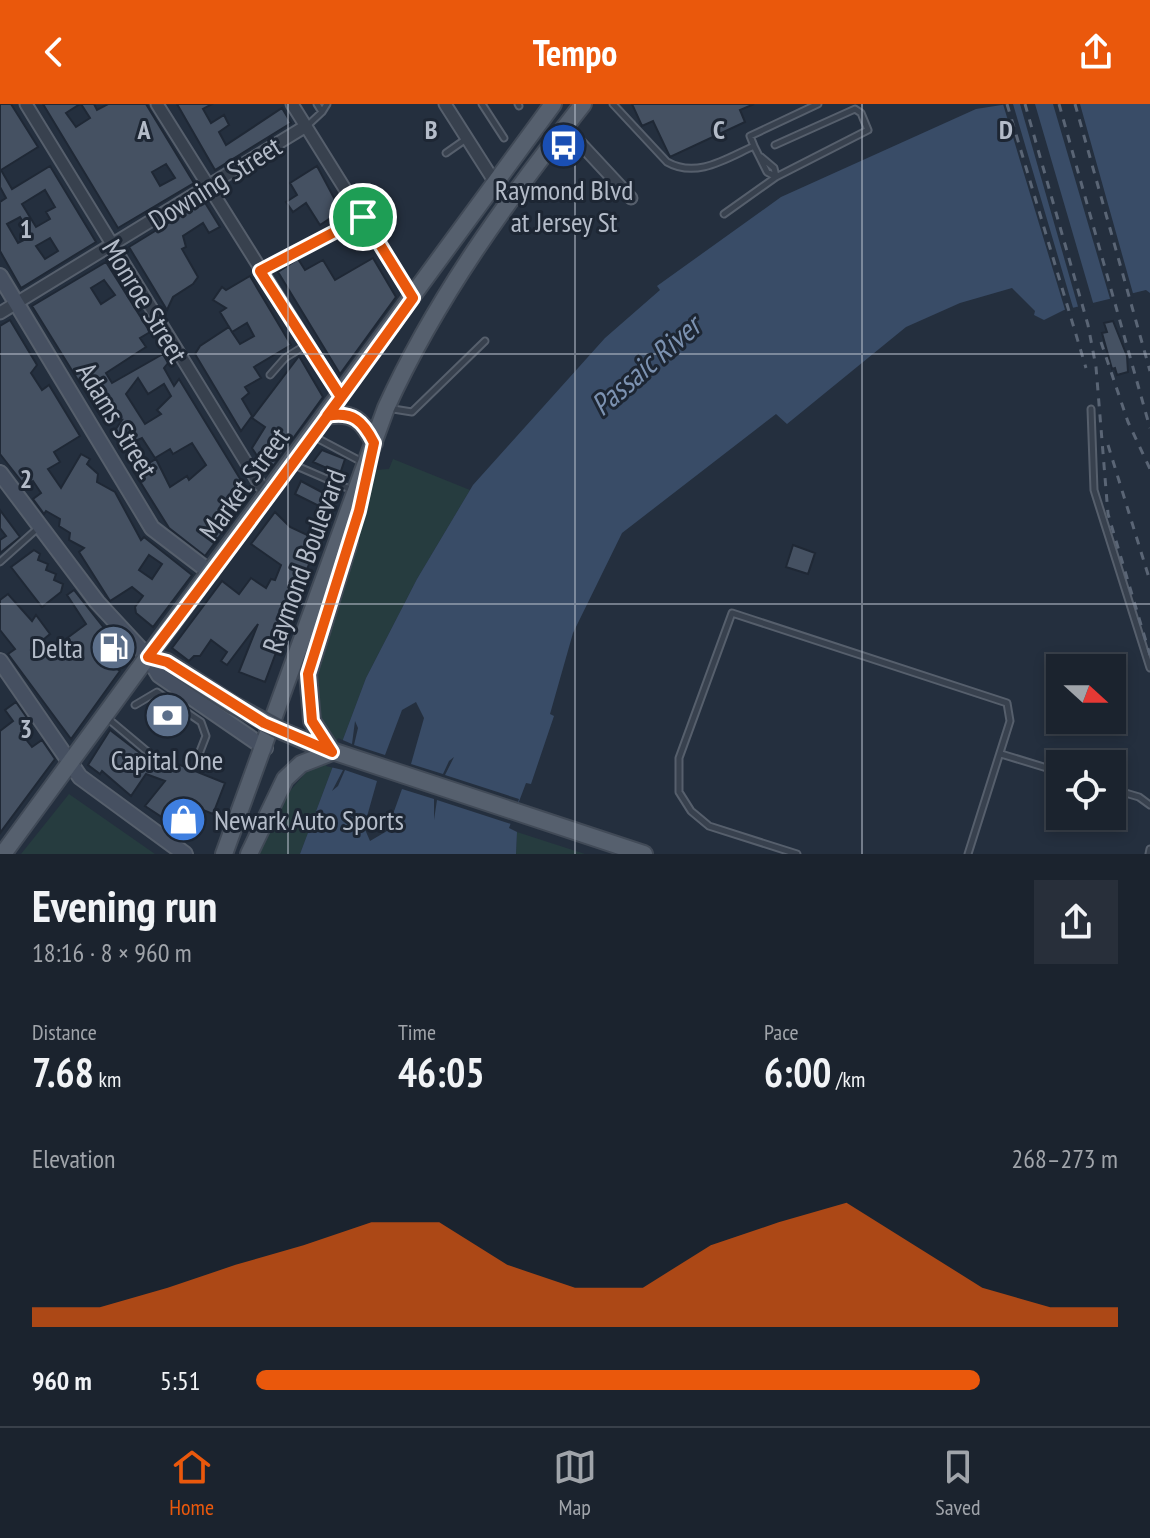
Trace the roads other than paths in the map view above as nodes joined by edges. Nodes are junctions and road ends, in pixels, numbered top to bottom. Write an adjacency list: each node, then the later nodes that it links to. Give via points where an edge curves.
1 (26, 104): 26 (street, Monroe Street)
2 (157, 104): 22 (street)
3 (292, 104): 13 (street)
4 (317, 104): 12 (lane)
5 (327, 104): 12 (lane)
6 (445, 104): 16 (street)
7 (482, 104): 15 (lane)
8 (553, 104): 21 (main road, Market Street)
9 (583, 104): 14 (main road)
10 (613, 104): 18 (lane, via 676,167 709,167)
11 (818, 104): 18 (lane, via 750,136)
12 (322, 112): 13 (lane)
13 (306, 126): 22 (street, Downing Street); 25 (street)
14 (565, 127): 23 (street); 36 (main road, Raymond Boulevard, via 430,318)
15 (504, 138)
16 (467, 139): 19 (lane); 21 (street)
17 (775, 145): 20 (lane, via 855,109 868,130)
18 (754, 146): 20 (lane)
19 (446, 153)
20 (776, 177): 24 (lane)
21 (496, 184): 29 (main road, Market Street)
22 (207, 187): 26 (street, Downing Street); 27 (street)
23 (631, 198)
24 (724, 214)
25 (363, 217): 27 (lane); 29 (street)
26 (113, 247): 30 (street, Downing Street); 51 (street, Monroe Street, via 260,485)
27 (260, 271): 33 (street)
28 (0, 276): 30 (street, Adams Street)
29 (413, 298): 35 (main road, Market Street); 36 (main road, via 418,316 393,371)
30 (17, 303): 31 (street, Downing Street); 54 (street, Adams Street, via 152,528)
31 (0, 313)
32 (485, 341): 36 (lane, via 412,412)
33 (307, 345): 34 (lane); 35 (street)
34 (270, 375)
35 (341, 397): 38 (main road, Market Street)
36 (386, 408): 40 (main road, Raymond Boulevard)
37 (1091, 409): 57 (lane, via 1094,490)
38 (327, 416): 39 (main road, Market Street); 40 (main road, via 359,419)
39 (312, 435): 41 (main road, Market Street); 42 (lane, via 327,448)
40 (374, 443): 42 (main road, Raymond Boulevard)
41 (291, 463): 46 (lane); 51 (main road, Market Street)
42 (366, 465): 50 (main road, Raymond Boulevard); 61 (main road, via 359,511 308,674 309,711)
43 (318, 466): 46 (lane)
44 (328, 470): 48 (lane)
45 (337, 473): 49 (lane)
46 (313, 475): 48 (lane)
47 (1, 477): 52 (street)
48 (323, 479): 49 (lane)
49 (334, 483): 50 (lane)
50 (356, 491): 60 (main road, Raymond Boulevard)
51 (270, 493): 54 (main road, Market Street)
52 (39, 527): 53 (lane); 55 (street)
53 (0, 562)
54 (211, 573): 55 (main road, Market Street)
55 (148, 657): 59 (main road, Market Street); 60 (street, via 159,675); 61 (main road, bridge, via 167,662 232,704)
56 (0, 661): 65 (street)
57 (1150, 668)
58 (135, 705): 62 (lane, via 157,692 201,722 206,736)
59 (105, 717): 64 (lane); 65 (main road, Market Street)
60 (265, 748): 71 (main road, Raymond Boulevard)
61 (320, 748): 72 (main road, via 285,779); 73 (main road)
62 (199, 754)
63 (1001, 754): 66 (lane); 74 (lane, via 1011,711 998,698 732,613 679,758 679,792 709,826); 75 (lane)
64 (155, 758)
65 (71, 763): 69 (main road, Market Street); 70 (street, via 80,777)
66 (1046, 768)
67 (1126, 793): 68 (lane)
68 (1150, 805)
69 (1, 854)
70 (185, 854)
71 (224, 854)
72 (249, 854)
73 (644, 854)
74 (797, 854)
75 (968, 854)

